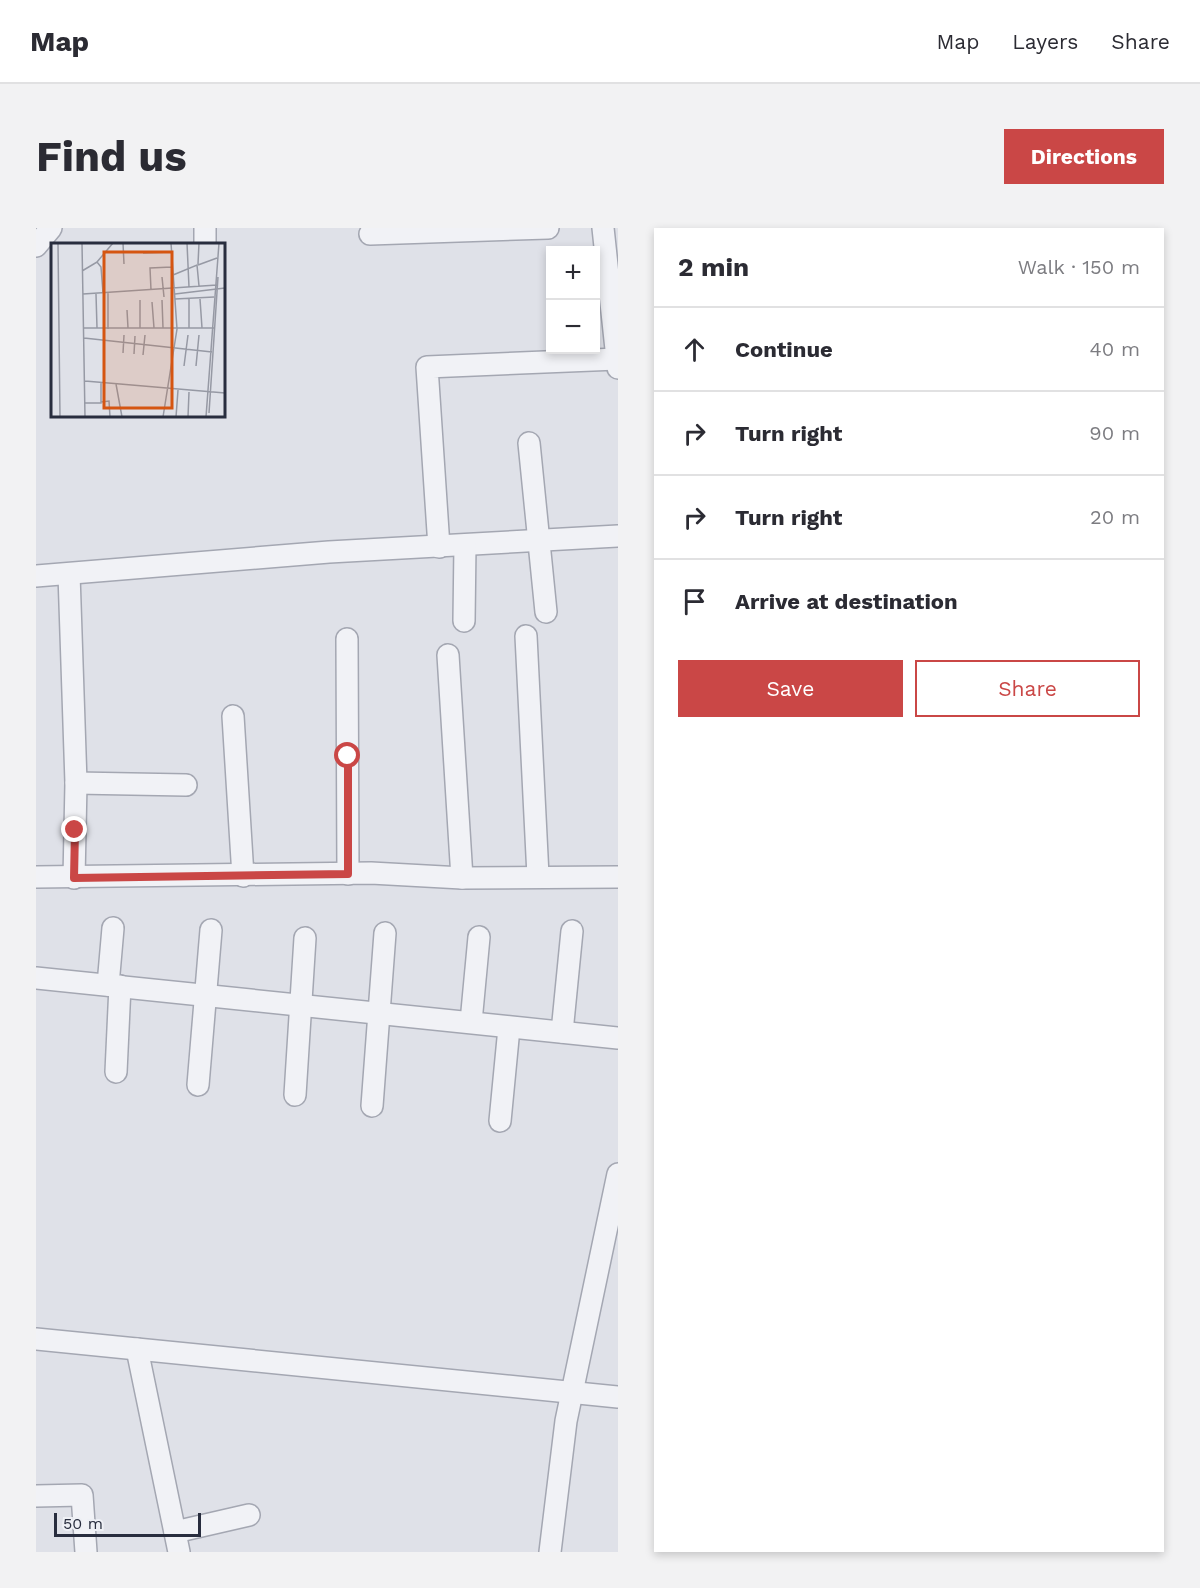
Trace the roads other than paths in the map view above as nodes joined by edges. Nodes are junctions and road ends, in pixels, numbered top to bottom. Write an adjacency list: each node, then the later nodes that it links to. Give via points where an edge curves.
1 (51, 228): 5 (street)
2 (548, 228): 4 (street)
3 (603, 228): 6 (street)
4 (370, 234)
5 (36, 246)
6 (617, 363): 11 (street, via 428,367)
7 (529, 443): 9 (street)
8 (618, 536): 9 (street)
9 (539, 539): 10 (street); 14 (street)
10 (465, 545): 11 (street); 15 (street)
11 (439, 547): 12 (street, via 329,552)
12 (69, 574): 13 (street); 20 (street)
13 (36, 576)
14 (546, 612)
15 (464, 621)
16 (526, 636): 24 (street)
17 (347, 639): 22 (street)
18 (448, 655): 28 (street)
19 (233, 717): 23 (street)
20 (76, 783): 21 (street); 27 (street)
21 (186, 785)
22 (348, 874): 23 (street); 28 (street)
23 (243, 876): 27 (street)
24 (538, 876): 26 (street); 28 (street)
25 (36, 877): 27 (street)
26 (618, 877)
27 (74, 878)
28 (462, 878)
29 (113, 928): 36 (street)
30 (212, 930): 37 (street)
31 (572, 931): 42 (street)
32 (386, 933): 39 (street)
33 (479, 937): 40 (street)
34 (305, 938): 38 (street)
35 (36, 978): 36 (street)
36 (114, 986): 37 (street); 44 (street)
37 (207, 994): 38 (street); 45 (street)
38 (301, 1004): 39 (street); 46 (street)
39 (378, 1013): 40 (street); 47 (street)
40 (471, 1022): 41 (street)
41 (509, 1028): 42 (street); 48 (street)
42 (562, 1032): 43 (street)
43 (618, 1038)
44 (116, 1072)
45 (198, 1085)
46 (295, 1095)
47 (372, 1106)
48 (500, 1121)
49 (618, 1174): 52 (street)
50 (36, 1339): 51 (street)
51 (137, 1349): 52 (street); 56 (street)
52 (572, 1393): 53 (street); 58 (street)
53 (618, 1397)
54 (36, 1496): 57 (street, via 82,1495)
55 (249, 1515): 56 (street)
56 (177, 1542)
57 (86, 1552)
58 (550, 1552)

